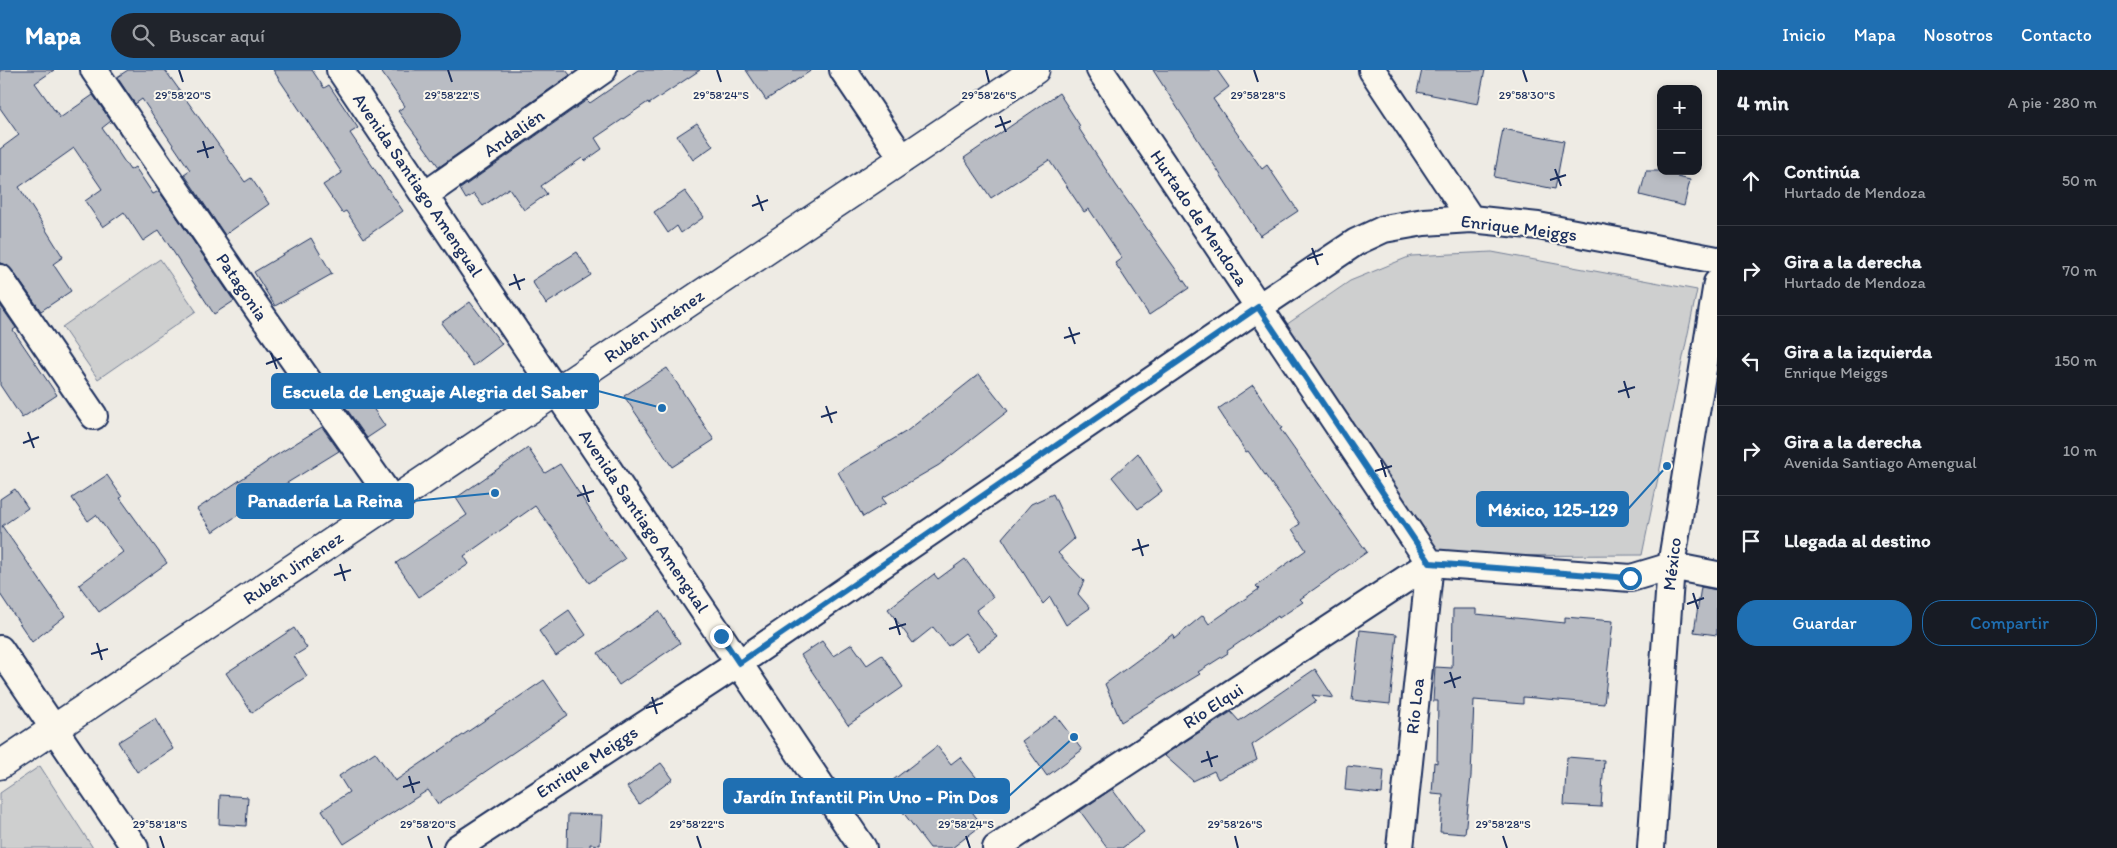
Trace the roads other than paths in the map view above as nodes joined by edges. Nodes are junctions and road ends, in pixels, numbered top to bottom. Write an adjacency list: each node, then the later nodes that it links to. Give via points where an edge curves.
1 (94, 70): 17 (street, Patagonia)
2 (340, 70): 9 (street, Avenida Santiago Amengual)
3 (843, 70): 8 (street)
4 (1035, 70): 8 (main road, Rubén Jiménez)
5 (1100, 70): 14 (street, Hurtado de Mendoza)
6 (1372, 70): 10 (street)
7 (601, 71): 9 (street, Andalién)
8 (903, 159): 15 (main road, Rubén Jiménez)
9 (425, 195): 15 (street, Avenida Santiago Amengual)
10 (1471, 219): 11 (street, Enrique Meiggs, via 1538,226); 14 (street, Enrique Meiggs, via 1384,229 1356,242)
11 (1717, 260)
12 (0, 278): 16 (street)
13 (1717, 283): 19 (street, México)
14 (1258, 307): 18 (street, Hurtado de Mendoza); 22 (street, Enrique Meiggs)
15 (556, 391): 17 (main road, Rubén Jiménez); 22 (street, Avenida Santiago Amengual)
16 (94, 416)
17 (393, 501): 23 (main road, Rubén Jiménez)
18 (1430, 563): 19 (street, via 1630,578); 28 (street, Río Elqui); 29 (street, Río Loa)
19 (1671, 566): 20 (street); 30 (street, México)
20 (1717, 575)
21 (0, 649): 23 (street)
22 (739, 663): 26 (street, Enrique Meiggs); 27 (street, Avenida Santiago Amengual)
23 (54, 728): 24 (main road, Rubén Jiménez); 25 (street)
24 (0, 765)
25 (135, 848)
26 (457, 848)
27 (863, 848)
28 (996, 848)
29 (1400, 848)
30 (1651, 848)

